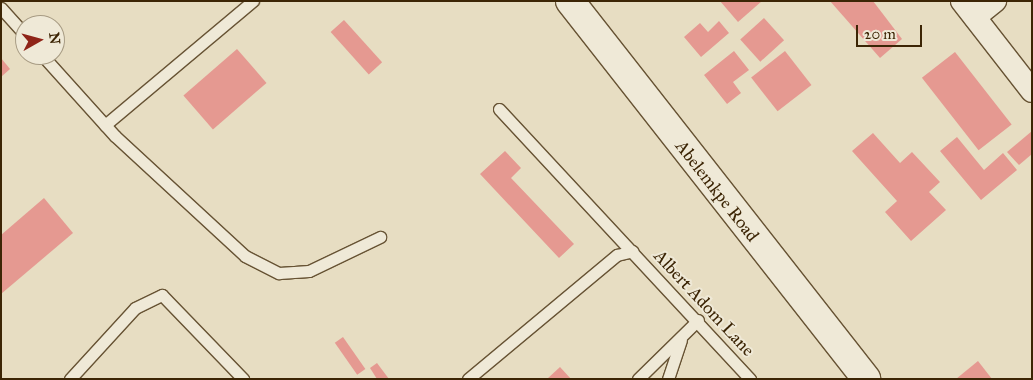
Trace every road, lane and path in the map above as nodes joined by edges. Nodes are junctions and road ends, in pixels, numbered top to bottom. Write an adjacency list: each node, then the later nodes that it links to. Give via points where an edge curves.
1 (253, 1): 10 (lane)
2 (570, 1): 21 (street, Abelemkpe Road)
3 (995, 1): 5 (street)
4 (1, 8): 6 (lane)
5 (968, 9): 8 (street)
6 (15, 24)
7 (51, 65): 10 (lane)
8 (1032, 91)
9 (499, 108): 12 (lane, Albert Adom Lane)
10 (105, 125): 11 (lane, via 245,256 279,273 309,271)
11 (380, 237)
12 (633, 251): 13 (lane, Albert Adom Lane); 17 (lane, via 617,255)
13 (698, 320): 14 (lane); 20 (lane, Albert Adom Lane)
14 (682, 337): 18 (lane); 19 (lane)
15 (70, 379): 16 (lane, via 135,308 162,295)
16 (243, 379)
17 (468, 379)
18 (638, 379)
19 (668, 379)
20 (750, 379)
21 (866, 379)

